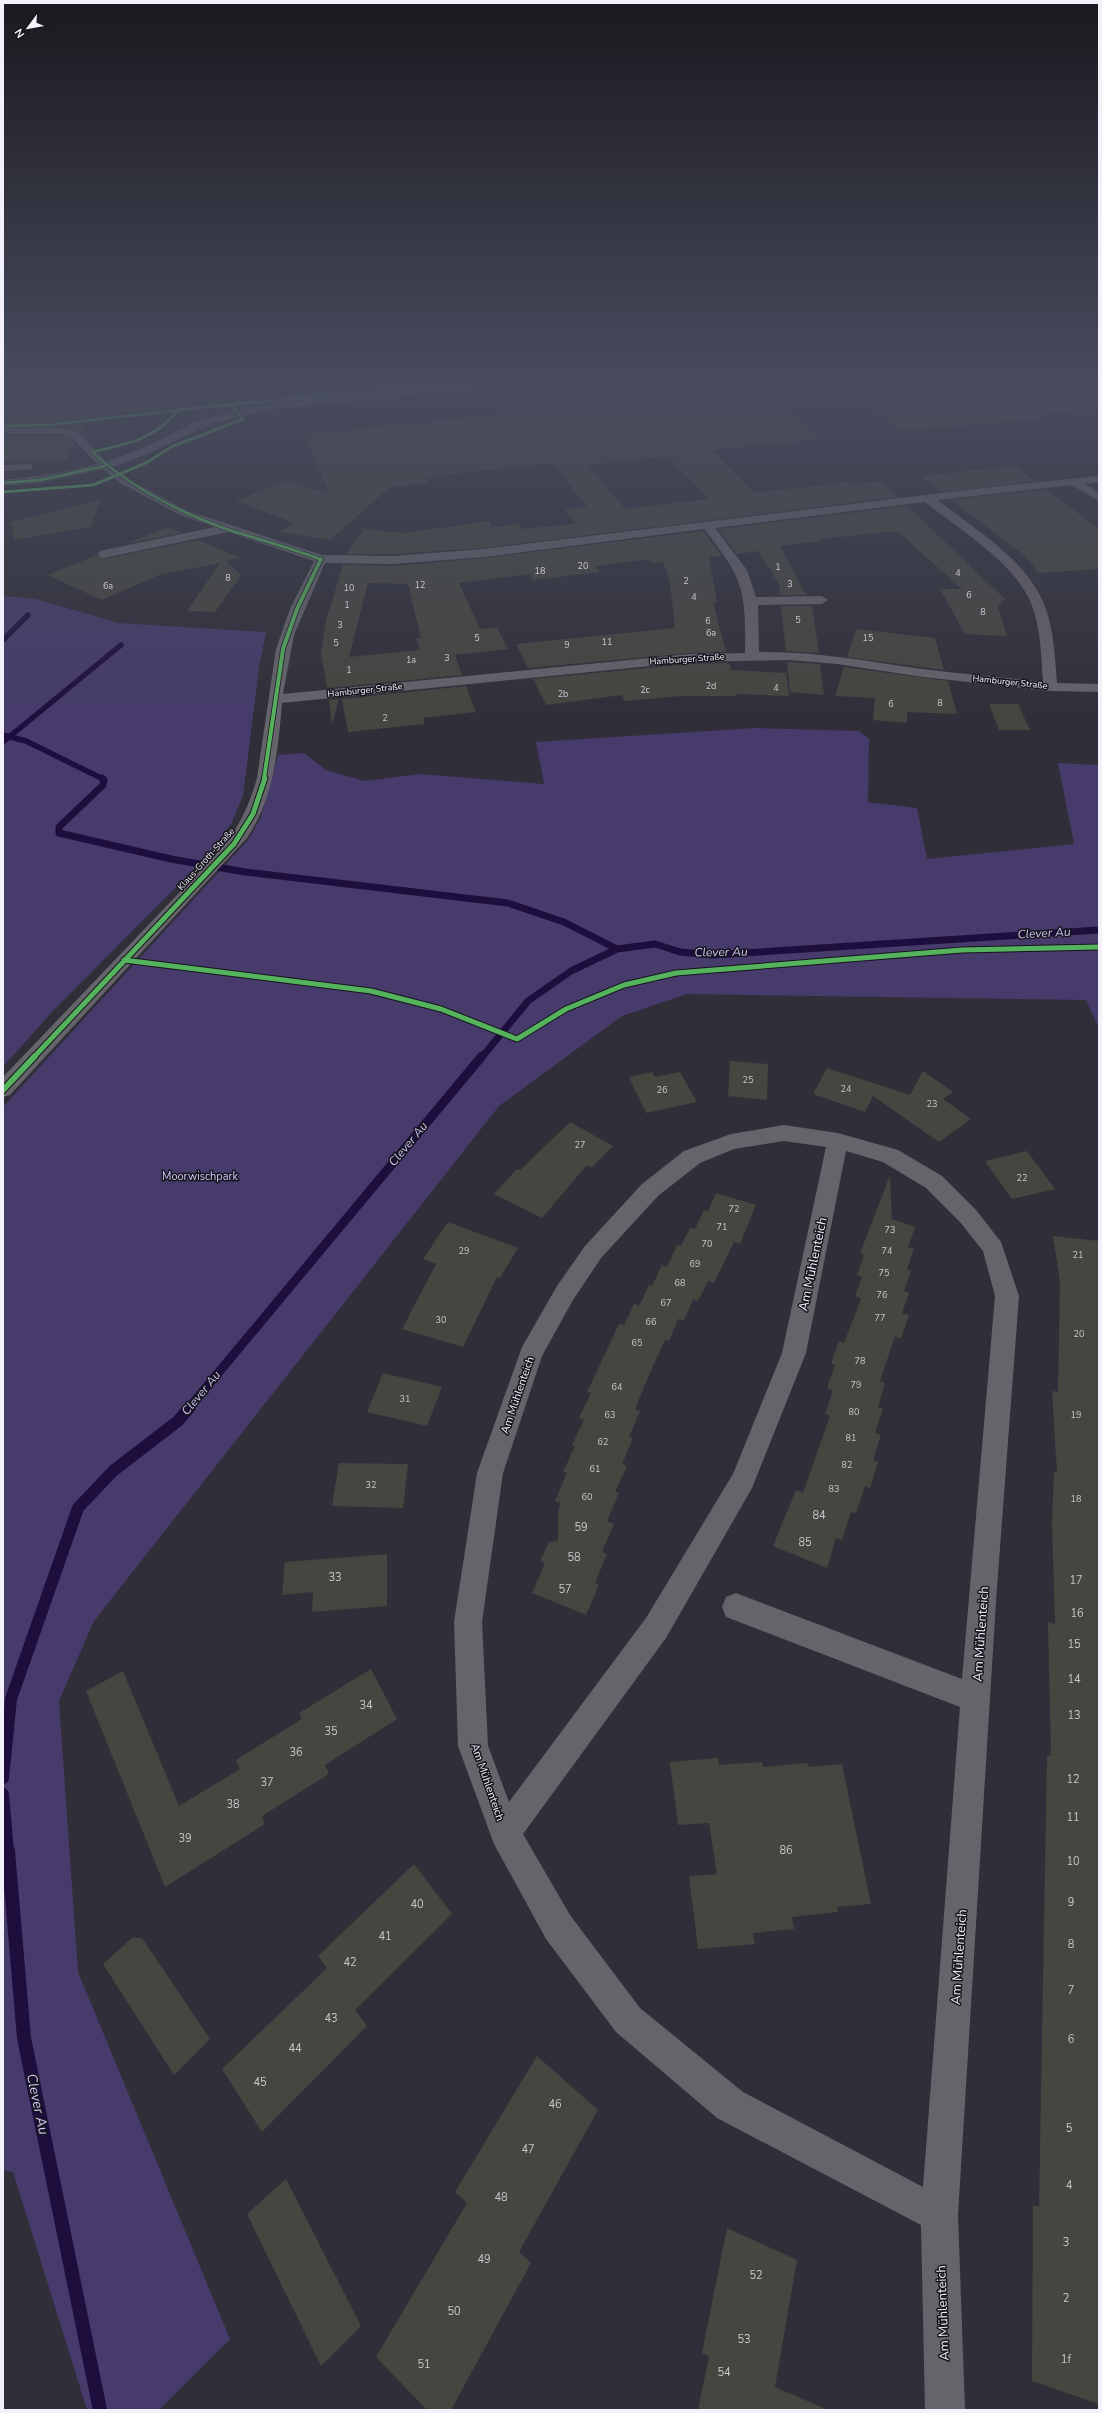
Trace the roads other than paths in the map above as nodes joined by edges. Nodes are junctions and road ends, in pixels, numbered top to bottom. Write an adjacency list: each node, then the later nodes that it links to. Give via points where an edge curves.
1 (928, 498): 11 (street, via 1010,565 1034,595 1046,635)
2 (158, 499): 5 (street, via 184,512)
3 (923, 499): 4 (street)
4 (707, 525): 7 (street, via 484,553 393,560); 9 (street, via 741,570)
5 (229, 528): 6 (street); 7 (street)
6 (104, 554)
7 (321, 559): 13 (street, Klaus-Groth-Straße, via 294,610 280,662)
8 (822, 600): 9 (street)
9 (750, 601): 10 (street, via 753,622)
10 (752, 656): 11 (street, Hamburger Straße, via 837,660 923,673); 13 (street, Hamburger Straße, via 682,658)
11 (1050, 687): 12 (street, Hamburger Straße)
12 (1099, 688)
13 (276, 700): 14 (street, Klaus-Groth-Straße, via 260,796 253,815 240,835)
14 (3, 1090)
15 (838, 1141): 17 (street, Am Mühlenteich, via 890,1156 934,1182 968,1216 993,1248 1007,1296); 18 (street, Am Mühlenteich, via 794,1353 743,1480 656,1628); 18 (street, Am Mühlenteich, via 784,1134 731,1142 692,1157 650,1190 593,1252 565,1293 531,1354 490,1473 468,1622 473,1746)
16 (736, 1607): 17 (street)
17 (976, 1699): 19 (street, Am Mühlenteich)
18 (505, 1833): 19 (street, Am Mühlenteich, via 558,1927 628,2020 730,2105)
19 (939, 2215): 20 (street, Am Mühlenteich)
20 (945, 2410)

